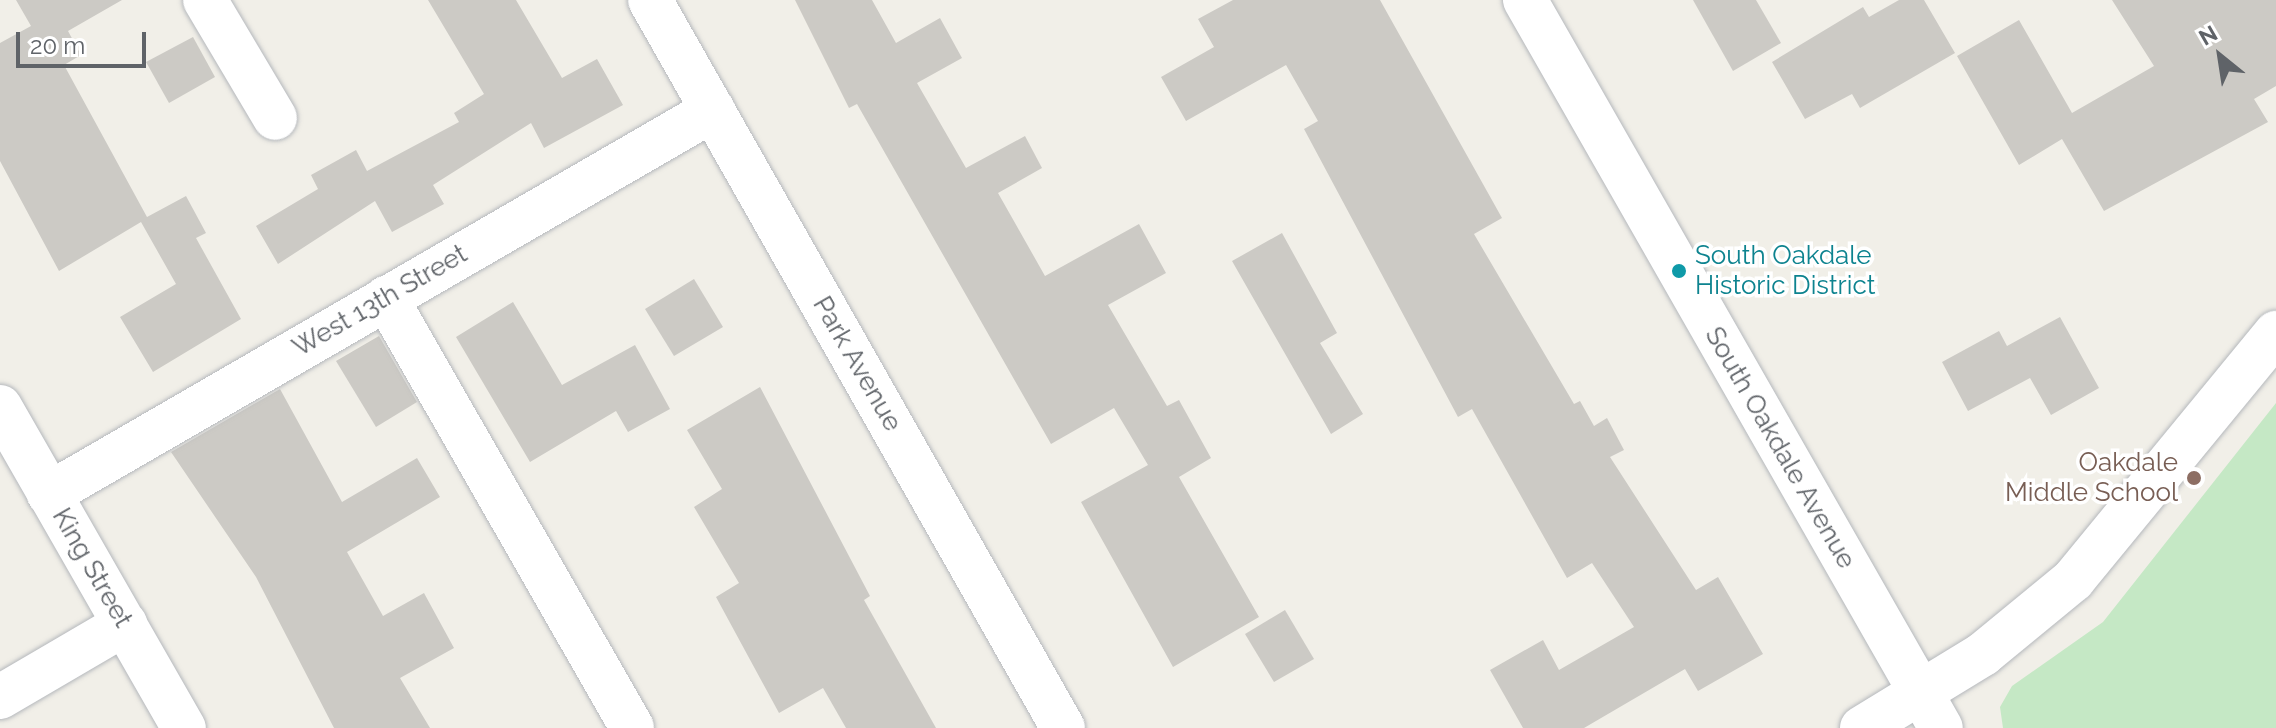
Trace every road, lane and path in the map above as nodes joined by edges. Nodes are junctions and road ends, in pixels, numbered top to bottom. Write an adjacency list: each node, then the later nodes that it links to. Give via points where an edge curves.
1 (205, 0): 5 (street)
2 (650, 0): 4 (street, Park Avenue)
3 (1525, 0): 12 (street, South Oakdale Avenue)
4 (713, 110): 6 (street, West 13th Street); 15 (street, Park Avenue)
5 (275, 118)
6 (386, 298): 9 (street, West 13th Street); 14 (street)
7 (2276, 333): 12 (street, via 2073,580)
8 (0, 407): 9 (street, King Street)
9 (49, 494): 10 (street, King Street)
10 (125, 624): 11 (street); 13 (street, King Street)
11 (0, 697)
12 (1931, 711): 16 (street)
13 (184, 728)
14 (632, 728)
15 (1063, 728)
16 (1862, 728)

